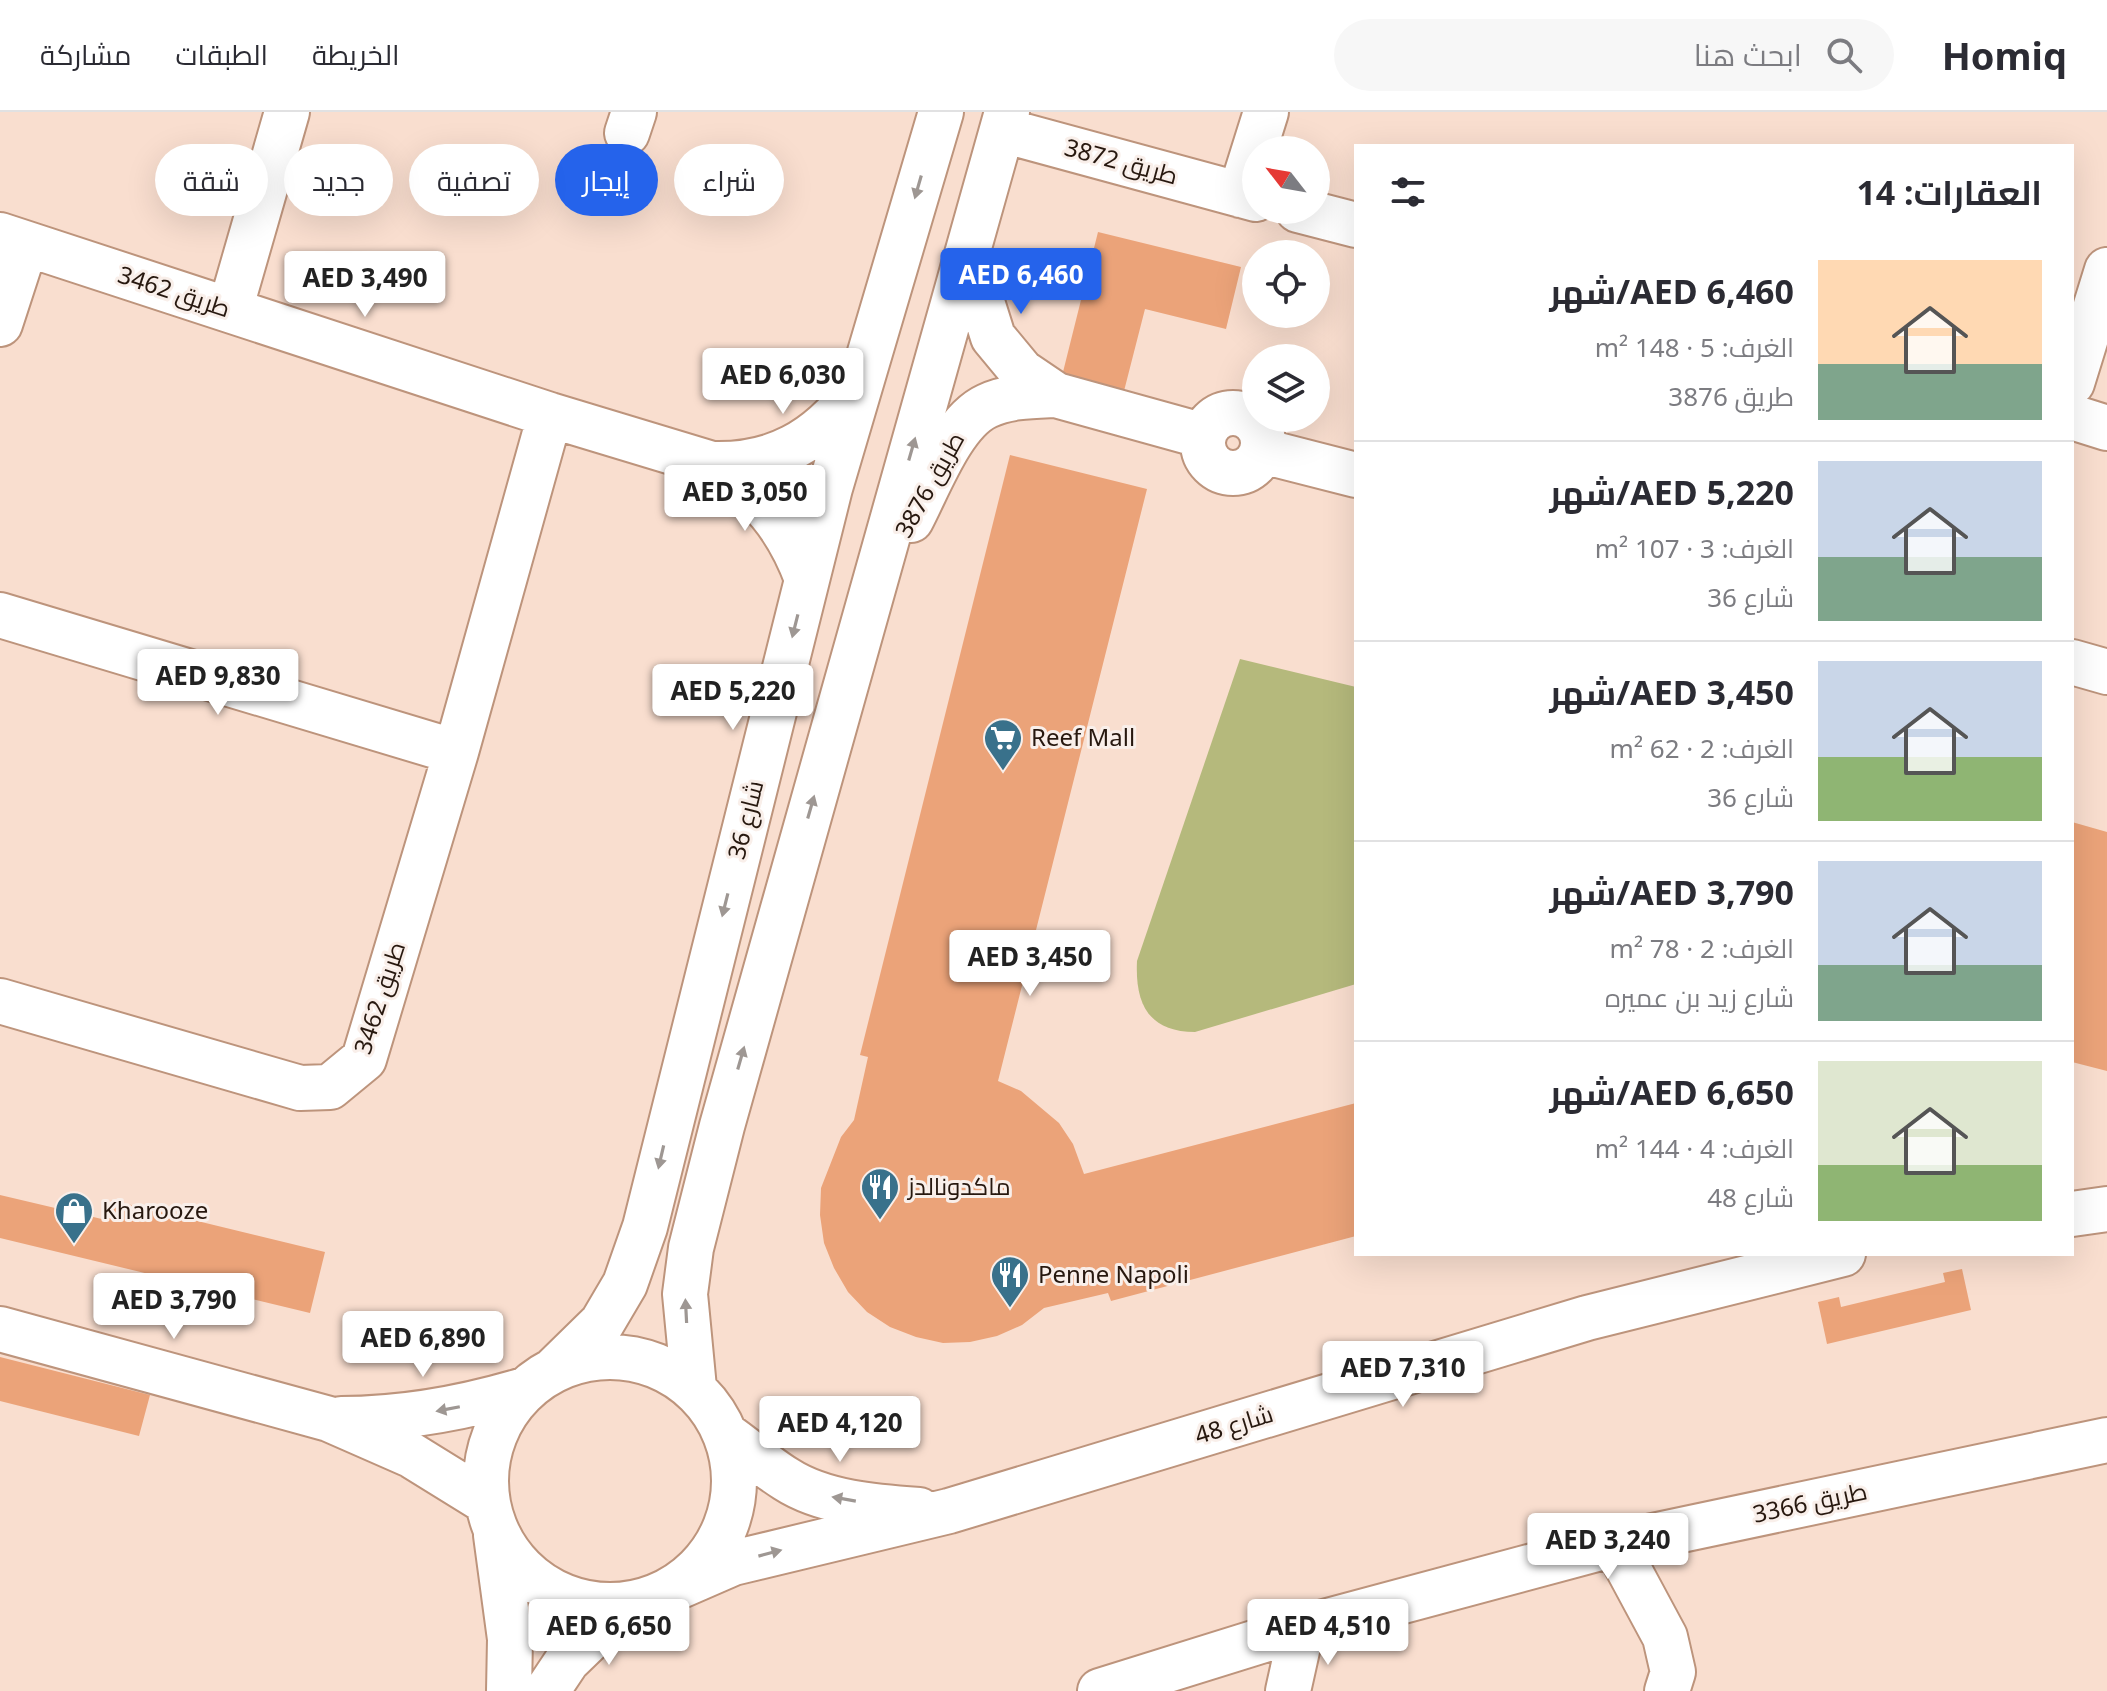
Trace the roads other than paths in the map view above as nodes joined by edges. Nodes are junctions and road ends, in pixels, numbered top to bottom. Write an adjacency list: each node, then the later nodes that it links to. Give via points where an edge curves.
1 (287, 112): 12 (street)
2 (941, 112): 15 (street, شارع 36, one-way to 15)
3 (1266, 112): 5 (street, طريق 3872)
4 (1004, 121): 6 (street, طريق 3872); 10 (street)
5 (1261, 136)
6 (1242, 195)
7 (1330, 218): 8 (street)
8 (1354, 224)
9 (13, 240): 12 (street, طريق 3462); 13 (street, طريق 3462)
10 (967, 254): 16 (street, طريق 3876, via 993,337 1022,372); 23 (street, one-way to 10)
11 (2107, 270): 14 (street)
12 (230, 310): 17 (street, طريق 3462)
13 (0, 324)
14 (2074, 377)
15 (861, 385): 20 (street, via 829,424 786,453 737,465); 22 (street, شارع 36)
16 (1056, 395): 21 (street, طريق 3876, via 1204,436 1206,457 1228,473 1247,470 1262,451); 23 (street, طريق 3876, via 1016,397 988,405 967,419)
17 (550, 415): 20 (street, طريق 3462); 27 (street, طريق 3462)
18 (2074, 418): 19 (street)
19 (2107, 428)
20 (712, 464): 22 (street, via 772,511)
21 (1354, 474)
22 (807, 579): 33 (street, شارع 36, one-way to 33, via 645,1227 625,1284 602,1323)
23 (872, 591): 34 (street, one-way to 23, via 685,1294 691,1248)
24 (0, 615): 27 (street)
25 (2074, 663): 26 (street)
26 (2107, 672)
27 (456, 752): 28 (street, طريق 3462, via 364,1059 330,1087 300,1088)
28 (0, 1001)
29 (2107, 1209): 30 (street)
30 (2074, 1214)
31 (1835, 1256): 38 (street, شارع 48, via 1587,1318)
32 (0, 1329): 35 (street)
33 (539, 1379): 34 (street, via 590,1357 628,1357 663,1368); 35 (street, one-way to 35, via 448,1410); 39 (street, via 505,1414 492,1441 485,1471)
34 (694, 1388): 36 (street)
35 (329, 1419): 39 (street, via 411,1455)
36 (726, 1435): 38 (street, شارع 48, one-way to 36, via 890,1508 818,1495 787,1480); 41 (street, via 735,1470 724,1528 699,1568)
37 (2107, 1440): 40 (street, طريق 3366)
38 (949, 1511): 41 (street, شارع 48, one-way to 38, via 746,1559)
39 (491, 1515): 42 (street, via 516,1563 547,1589 584,1603); 44 (street, via 510,1639)
40 (1615, 1544): 43 (street, طريق 3366); 48 (street, via 1665,1637 1673,1672)
41 (671, 1590): 42 (street)
42 (625, 1605): 45 (street, via 567,1661)
43 (1302, 1628): 46 (street, طريق 3366); 47 (street)
44 (509, 1691)
45 (547, 1691)
46 (1100, 1691)
47 (1288, 1691)
48 (1667, 1691)

